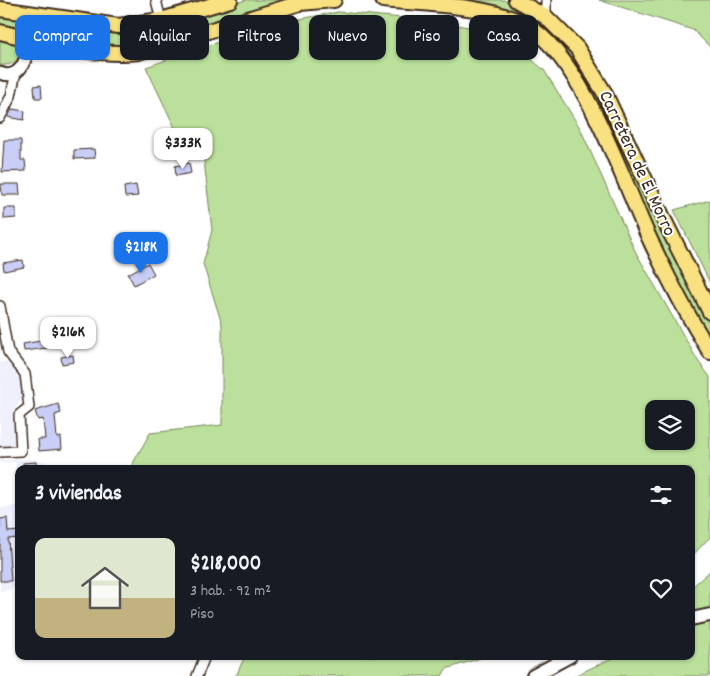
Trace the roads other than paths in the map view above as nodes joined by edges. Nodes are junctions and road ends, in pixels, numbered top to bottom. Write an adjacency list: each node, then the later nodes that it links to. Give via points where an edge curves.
1 (156, 0): 9 (street)
2 (334, 0): 13 (main road, via 300,4)
3 (383, 0): 21 (main road, Carretera de El Morro, via 495,13 528,26 551,46 598,119)
4 (516, 0): 11 (main road, Carretera de El Morro)
5 (546, 0): 11 (street)
6 (222, 1): 10 (main road)
7 (0, 9): 8 (main road)
8 (33, 14): 12 (main road)
9 (160, 15)
10 (178, 15)
11 (546, 17): 20 (main road, Carretera de El Morro, via 577,48 604,92)
12 (120, 26)
13 (209, 31)
14 (0, 32): 15 (main road)
15 (15, 36)
16 (26, 60): 17 (street)
17 (16, 72): 18 (street); 19 (street, via 11,96)
18 (0, 74)
19 (0, 118)
20 (665, 222): 21 (main road); 23 (main road, Carretera de El Morro)
21 (647, 232): 24 (main road, Carretera de El Morro, via 683,308)
22 (0, 306): 25 (street, via 8,352 25,374 29,407 19,415 21,451)
23 (709, 309)
24 (710, 352)
25 (0, 452)
26 (710, 615): 27 (main road)
27 (695, 618)
28 (203, 660): 30 (street)
29 (563, 660): 31 (main road)
30 (197, 676)
31 (533, 676)

